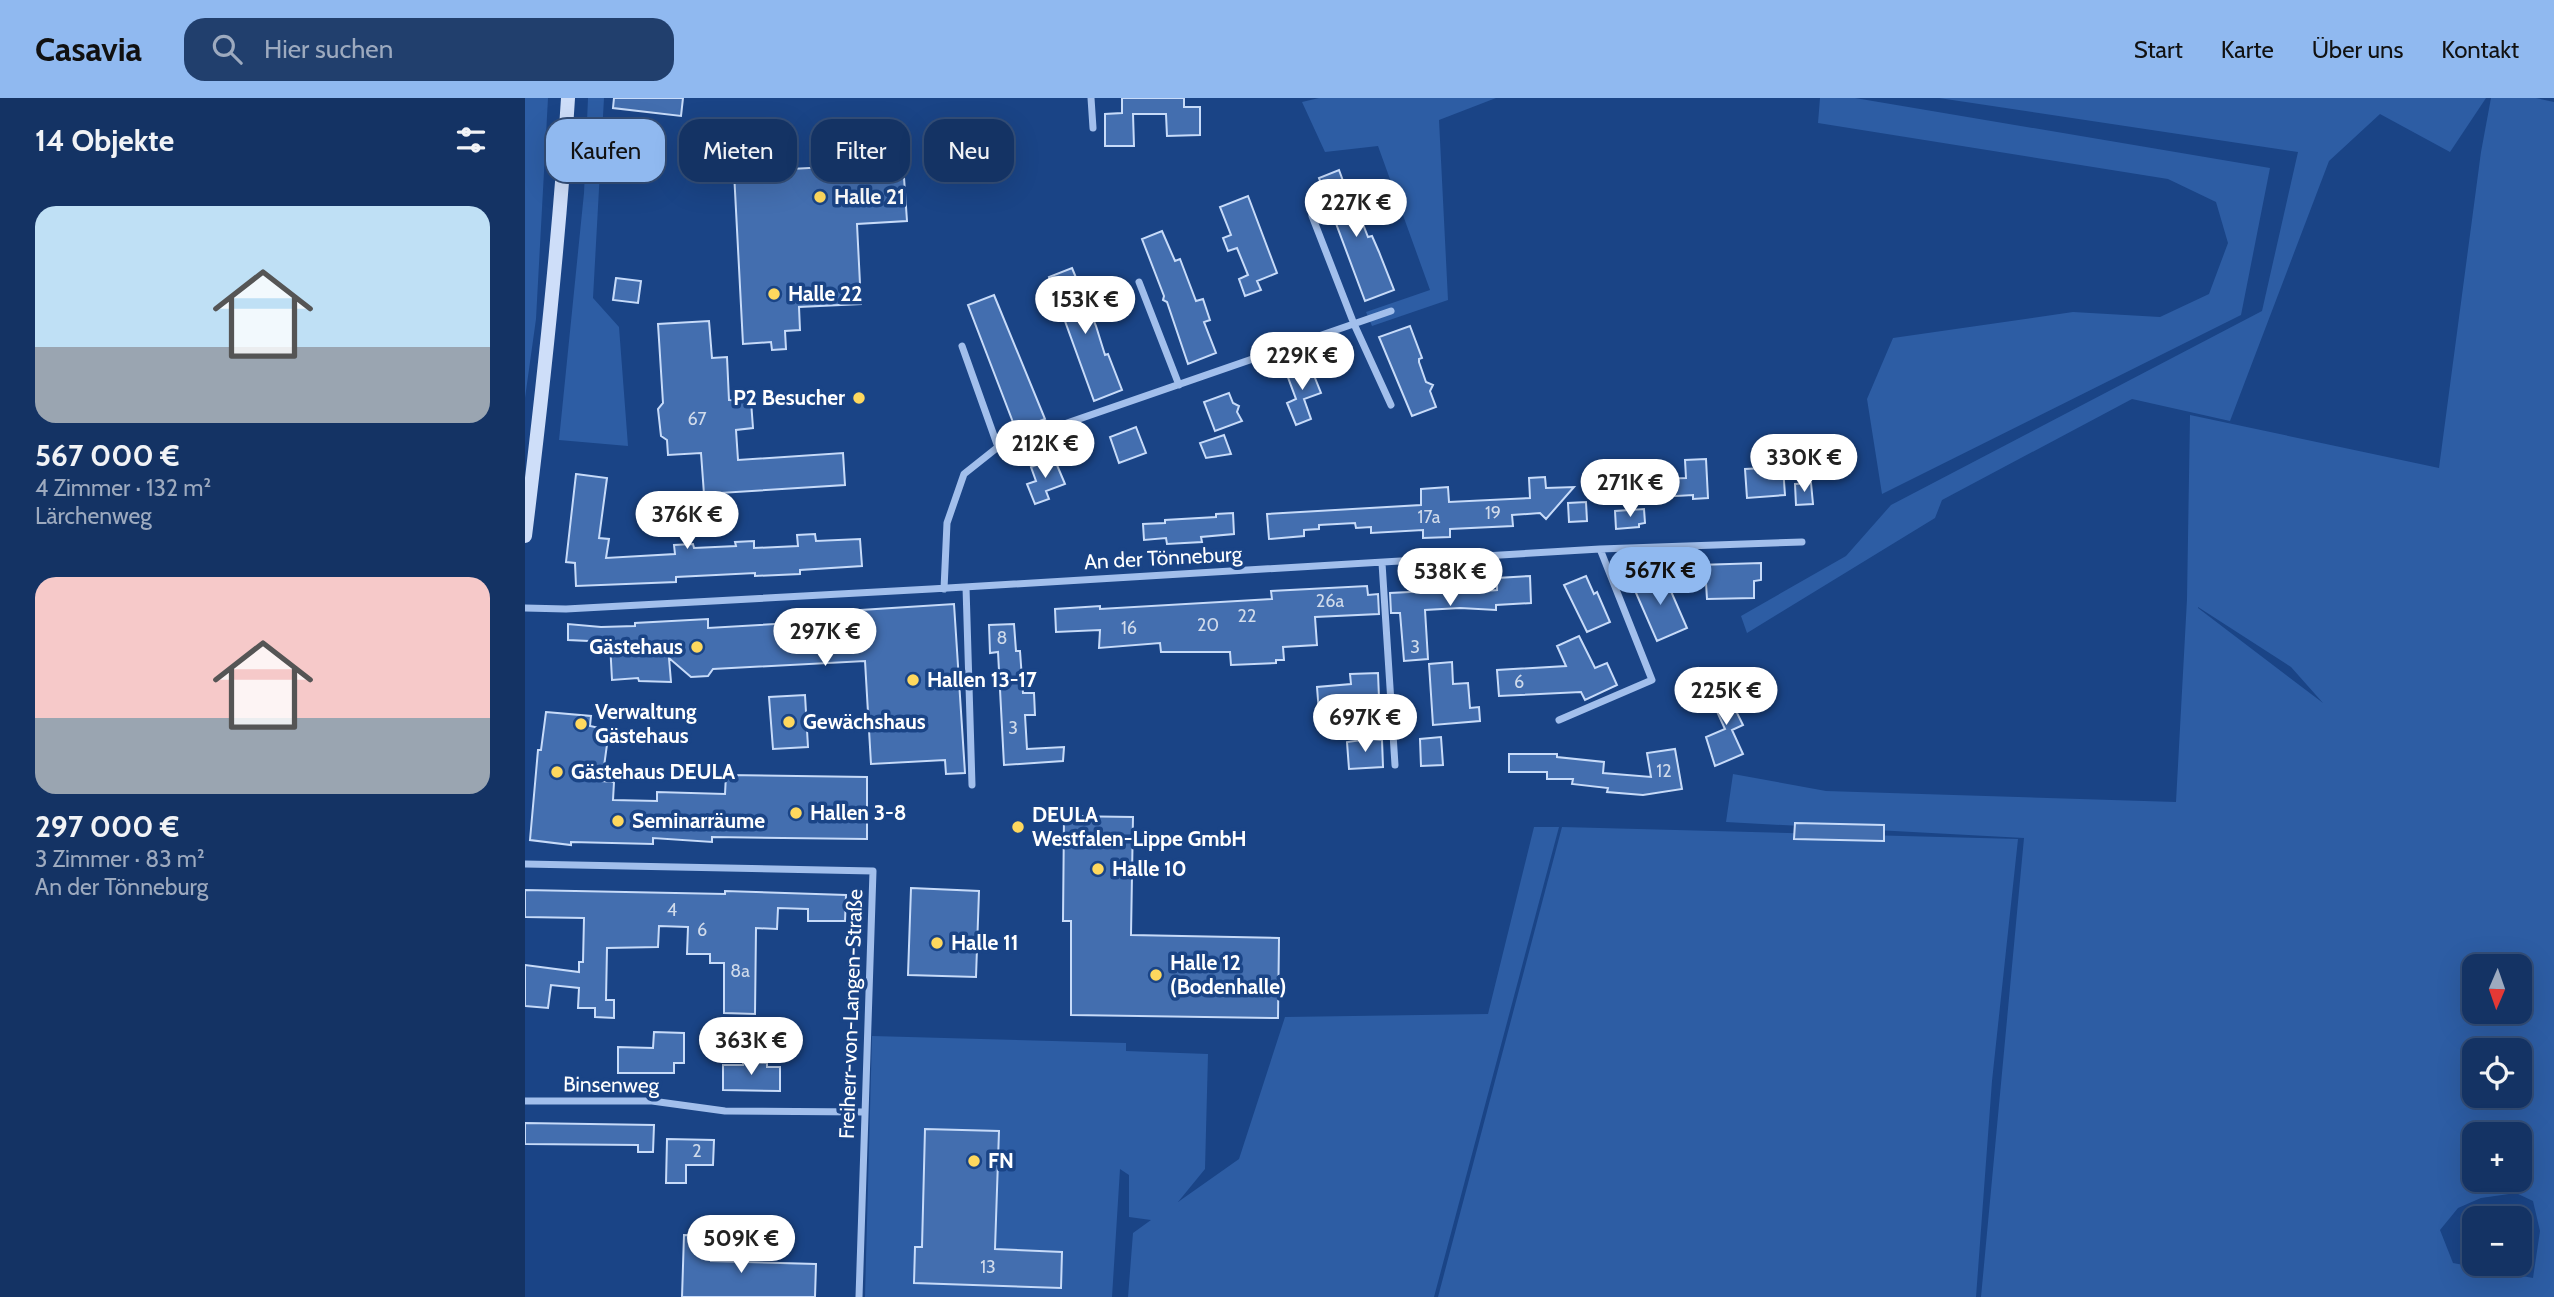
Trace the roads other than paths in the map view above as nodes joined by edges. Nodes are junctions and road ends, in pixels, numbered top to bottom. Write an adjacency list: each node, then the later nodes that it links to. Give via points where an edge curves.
1 (568, 98): 12 (street, via 546,369)
2 (1091, 98): 3 (street)
3 (1093, 128)
4 (1312, 216): 7 (street)
5 (1139, 282): 9 (street)
6 (1391, 311): 7 (street)
7 (1354, 324): 9 (street); 10 (street)
8 (962, 346): 11 (street)
9 (1179, 385): 11 (street)
10 (1391, 405)
11 (998, 447): 17 (street, via 964,474 947,523)
12 (525, 536)
13 (1802, 542): 14 (street, An der Tönneburg)
14 (1600, 550): 15 (street, An der Tönneburg); 19 (street, via 1651,680)
15 (1383, 563): 16 (street, An der Tönneburg); 20 (street)
16 (966, 587): 17 (street, An der Tönneburg); 21 (street)
17 (944, 589): 18 (street, An der Tönneburg)
18 (525, 608)
19 (1559, 720)
20 (1395, 765)
21 (972, 785)
22 (525, 864): 24 (street, Freiherr-von-Langen-Straße, via 873,870)
23 (525, 1101): 24 (street, Binsenweg, via 652,1101 725,1111)
24 (865, 1112): 25 (street, Freiherr-von-Langen-Straße)
25 (859, 1297)

